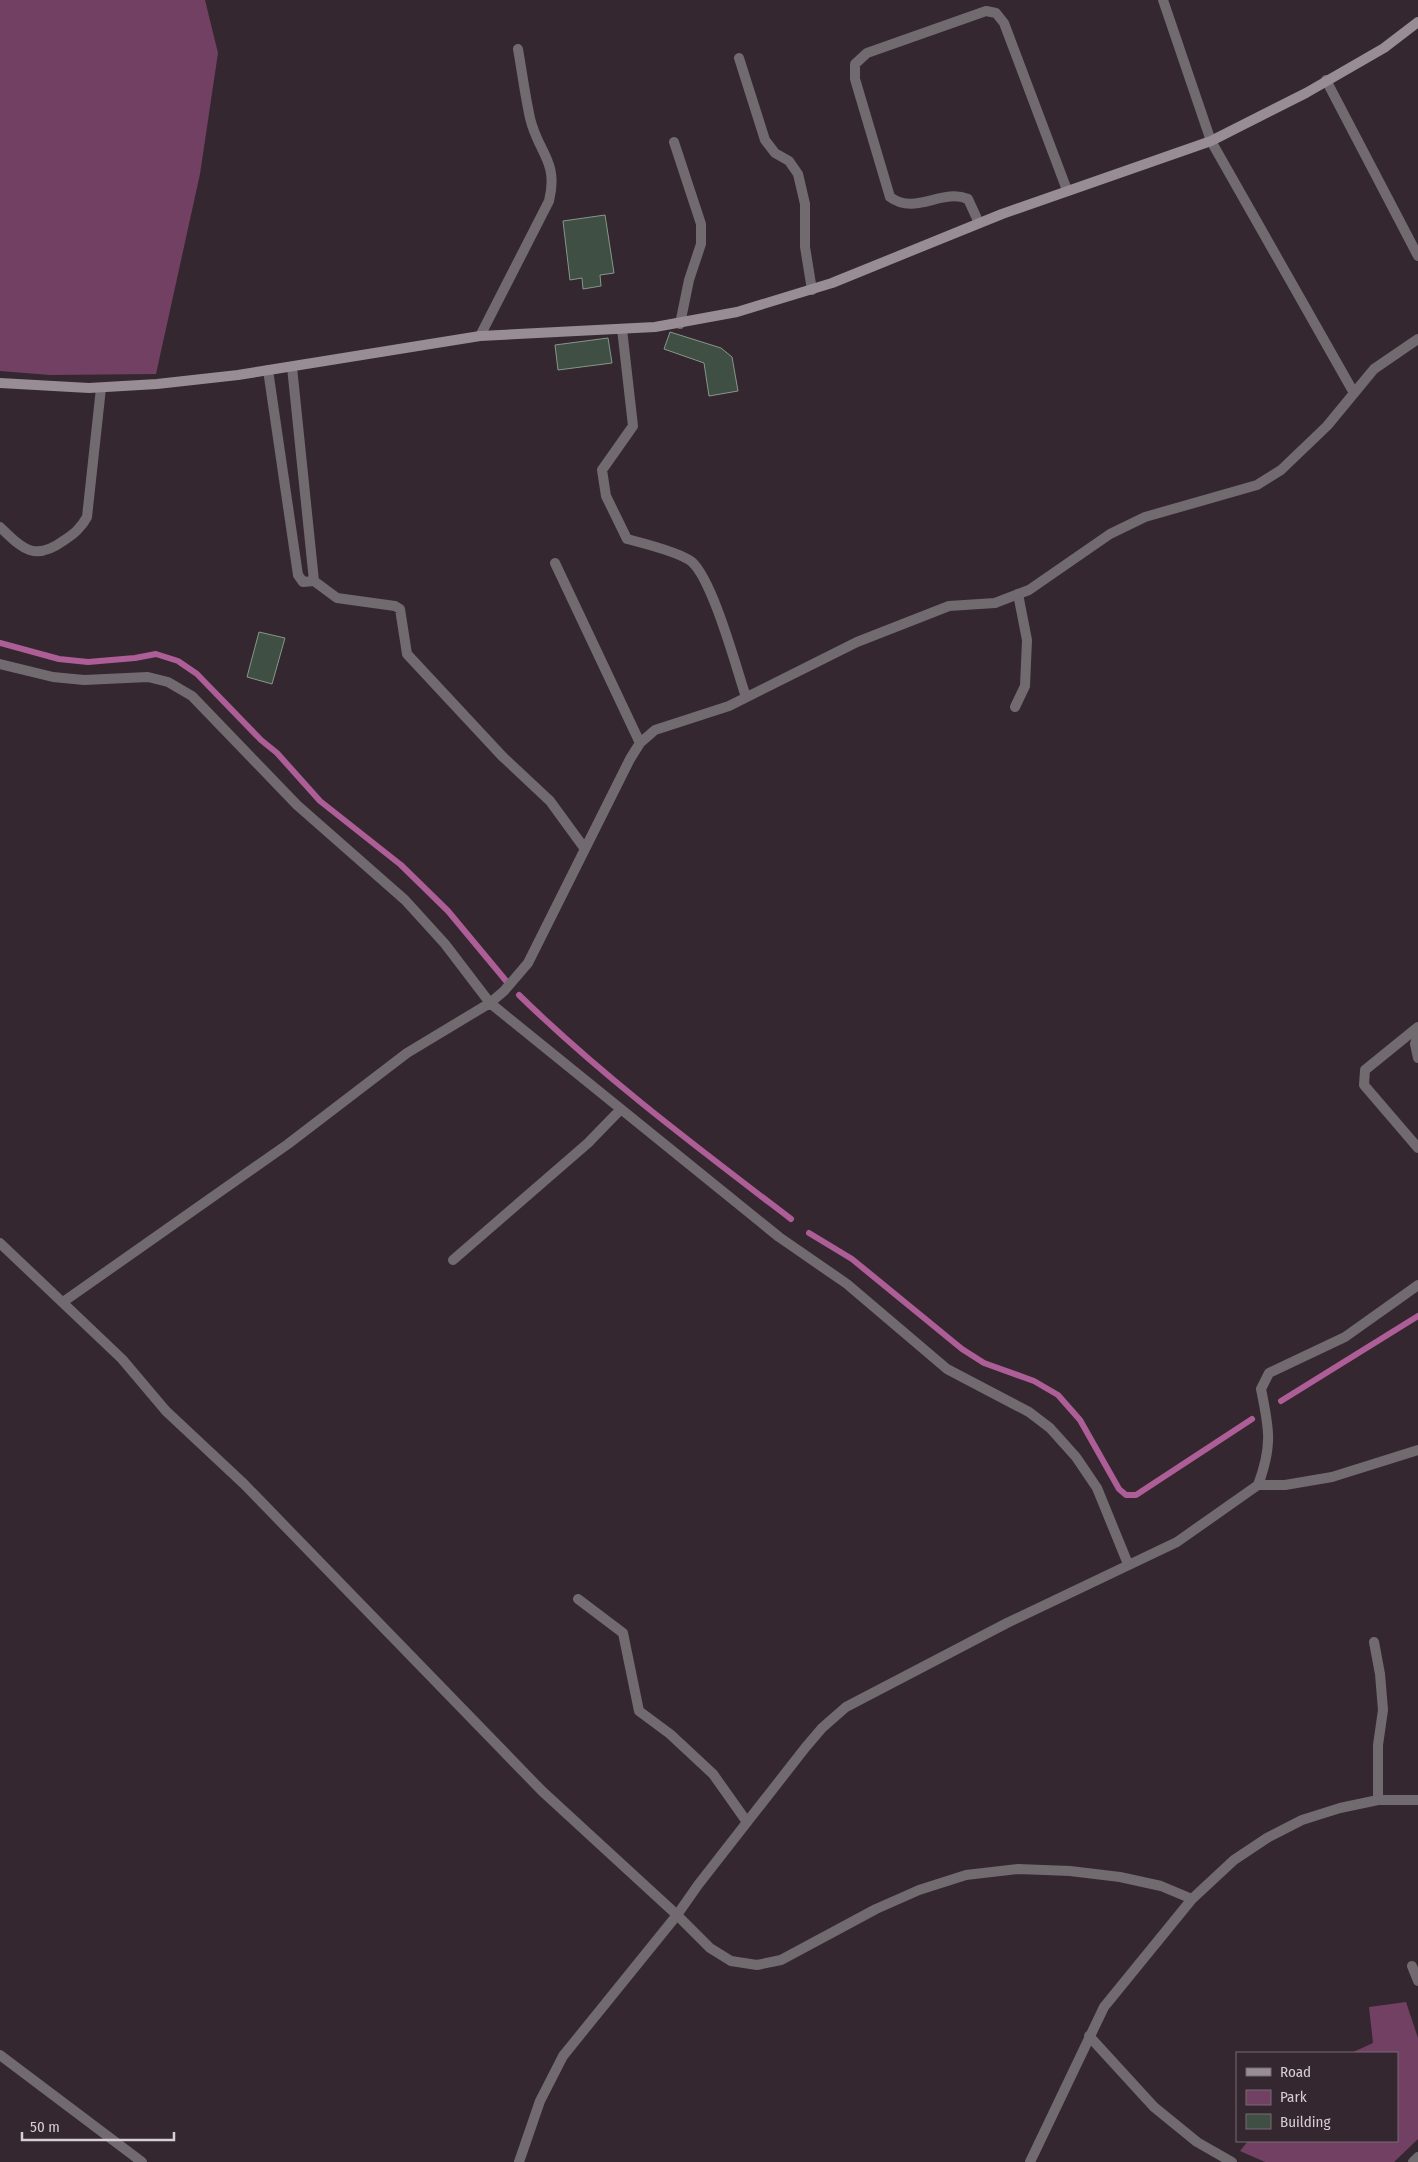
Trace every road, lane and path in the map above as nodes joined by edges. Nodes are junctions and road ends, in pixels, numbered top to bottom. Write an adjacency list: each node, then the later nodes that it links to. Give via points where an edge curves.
1 (1163, 0): 6 (street)
2 (1418, 22): 5 (main road, via 1384,48)
3 (518, 49): 14 (street, via 530,119 553,172 553,185 549,201)
4 (739, 58): 11 (street, via 765,140 775,153 789,161 798,174 805,204 805,247)
5 (1326, 80): 6 (main road, via 1290,102); 10 (street)
6 (1211, 141): 8 (main road); 20 (street)
7 (674, 142): 12 (street, via 701,224 702,244 689,280)
8 (1067, 190): 9 (main road); 9 (street, via 1004,22 996,13 986,11 867,53 855,64 855,79 890,197 899,204 912,206 959,195 968,199)
9 (978, 223): 11 (main road)
10 (1418, 256)
11 (812, 290): 12 (main road, via 737,312)
12 (680, 324): 13 (main road)
13 (622, 329): 14 (main road); 26 (street, via 633,426 602,470 606,496 627,539 692,562 709,588)
14 (480, 336): 16 (main road)
15 (1418, 339): 20 (street, via 1374,369)
16 (292, 366): 17 (main road); 23 (street)
17 (268, 370): 19 (main road); 23 (street, via 298,575 303,582)
18 (0, 383): 19 (main road)
19 (101, 388): 21 (street, via 87,516 80,529 50,550 34,552 22,547)
20 (1354, 394): 24 (street, via 1327,426 1281,470 1257,485 1145,517 1110,534 1029,590)
21 (0, 527)
22 (555, 563): 28 (street)
23 (314, 581): 29 (street, via 337,598 400,609 407,654 502,756 550,801)
24 (1018, 594): 26 (street, via 995,603 949,606 857,642); 27 (street, via 1027,640 1025,686)
25 (0, 664): 30 (street, via 53,677 84,680 148,677 168,682 192,696 297,805 405,900 445,944)
26 (746, 698): 28 (street, via 655,730)
27 (1015, 707)
28 (640, 743): 29 (street)
29 (585, 849): 30 (street, via 528,963)
30 (490, 1002): 34 (street); 39 (street, via 408,1053 288,1144)
31 (1418, 1027): 35 (street, via 1365,1070 1364,1085)
32 (1418, 1034): 33 (street, via 1415,1044)
33 (1418, 1058)
34 (621, 1109): 37 (street, via 588,1143); 42 (street, via 779,1237 847,1284 947,1369 1029,1412 1050,1428 1076,1457 1097,1488)
35 (1418, 1148)
36 (0, 1243): 39 (street)
37 (453, 1260)
38 (1418, 1285): 41 (street, via 1345,1337 1269,1374 1261,1389 1269,1426 1269,1447)
39 (63, 1302): 49 (street, via 122,1359 166,1412 244,1484 542,1791)
40 (1418, 1450): 41 (street, via 1332,1477 1285,1485)
41 (1258, 1485): 42 (street, via 1177,1542)
42 (1128, 1564): 47 (street, via 846,1707 816,1734)
43 (578, 1599): 47 (street, via 623,1633 639,1711 670,1734 713,1774)
44 (1374, 1642): 45 (street, via 1384,1710 1378,1745)
45 (1378, 1800): 46 (street); 48 (street, via 1302,1820 1267,1838 1234,1860)
46 (1418, 1800)
47 (747, 1822): 49 (street)
48 (1192, 1899): 49 (street, via 1152,1884 1070,1871 1018,1869 966,1875 919,1890 876,1909 781,1960 757,1965 730,1961 710,1948); 52 (street, via 1104,2007)
49 (677, 1915): 56 (street, via 563,2056 540,2101)
50 (1412, 1966): 51 (street)
51 (1418, 1981)
52 (1089, 2036): 57 (street); 58 (street, via 1154,2107 1197,2142)
53 (0, 2054): 55 (street)
54 (1418, 2157): 59 (street)
55 (142, 2162)
56 (519, 2162)
57 (1030, 2162)
58 (1232, 2162)
59 (1413, 2162)

